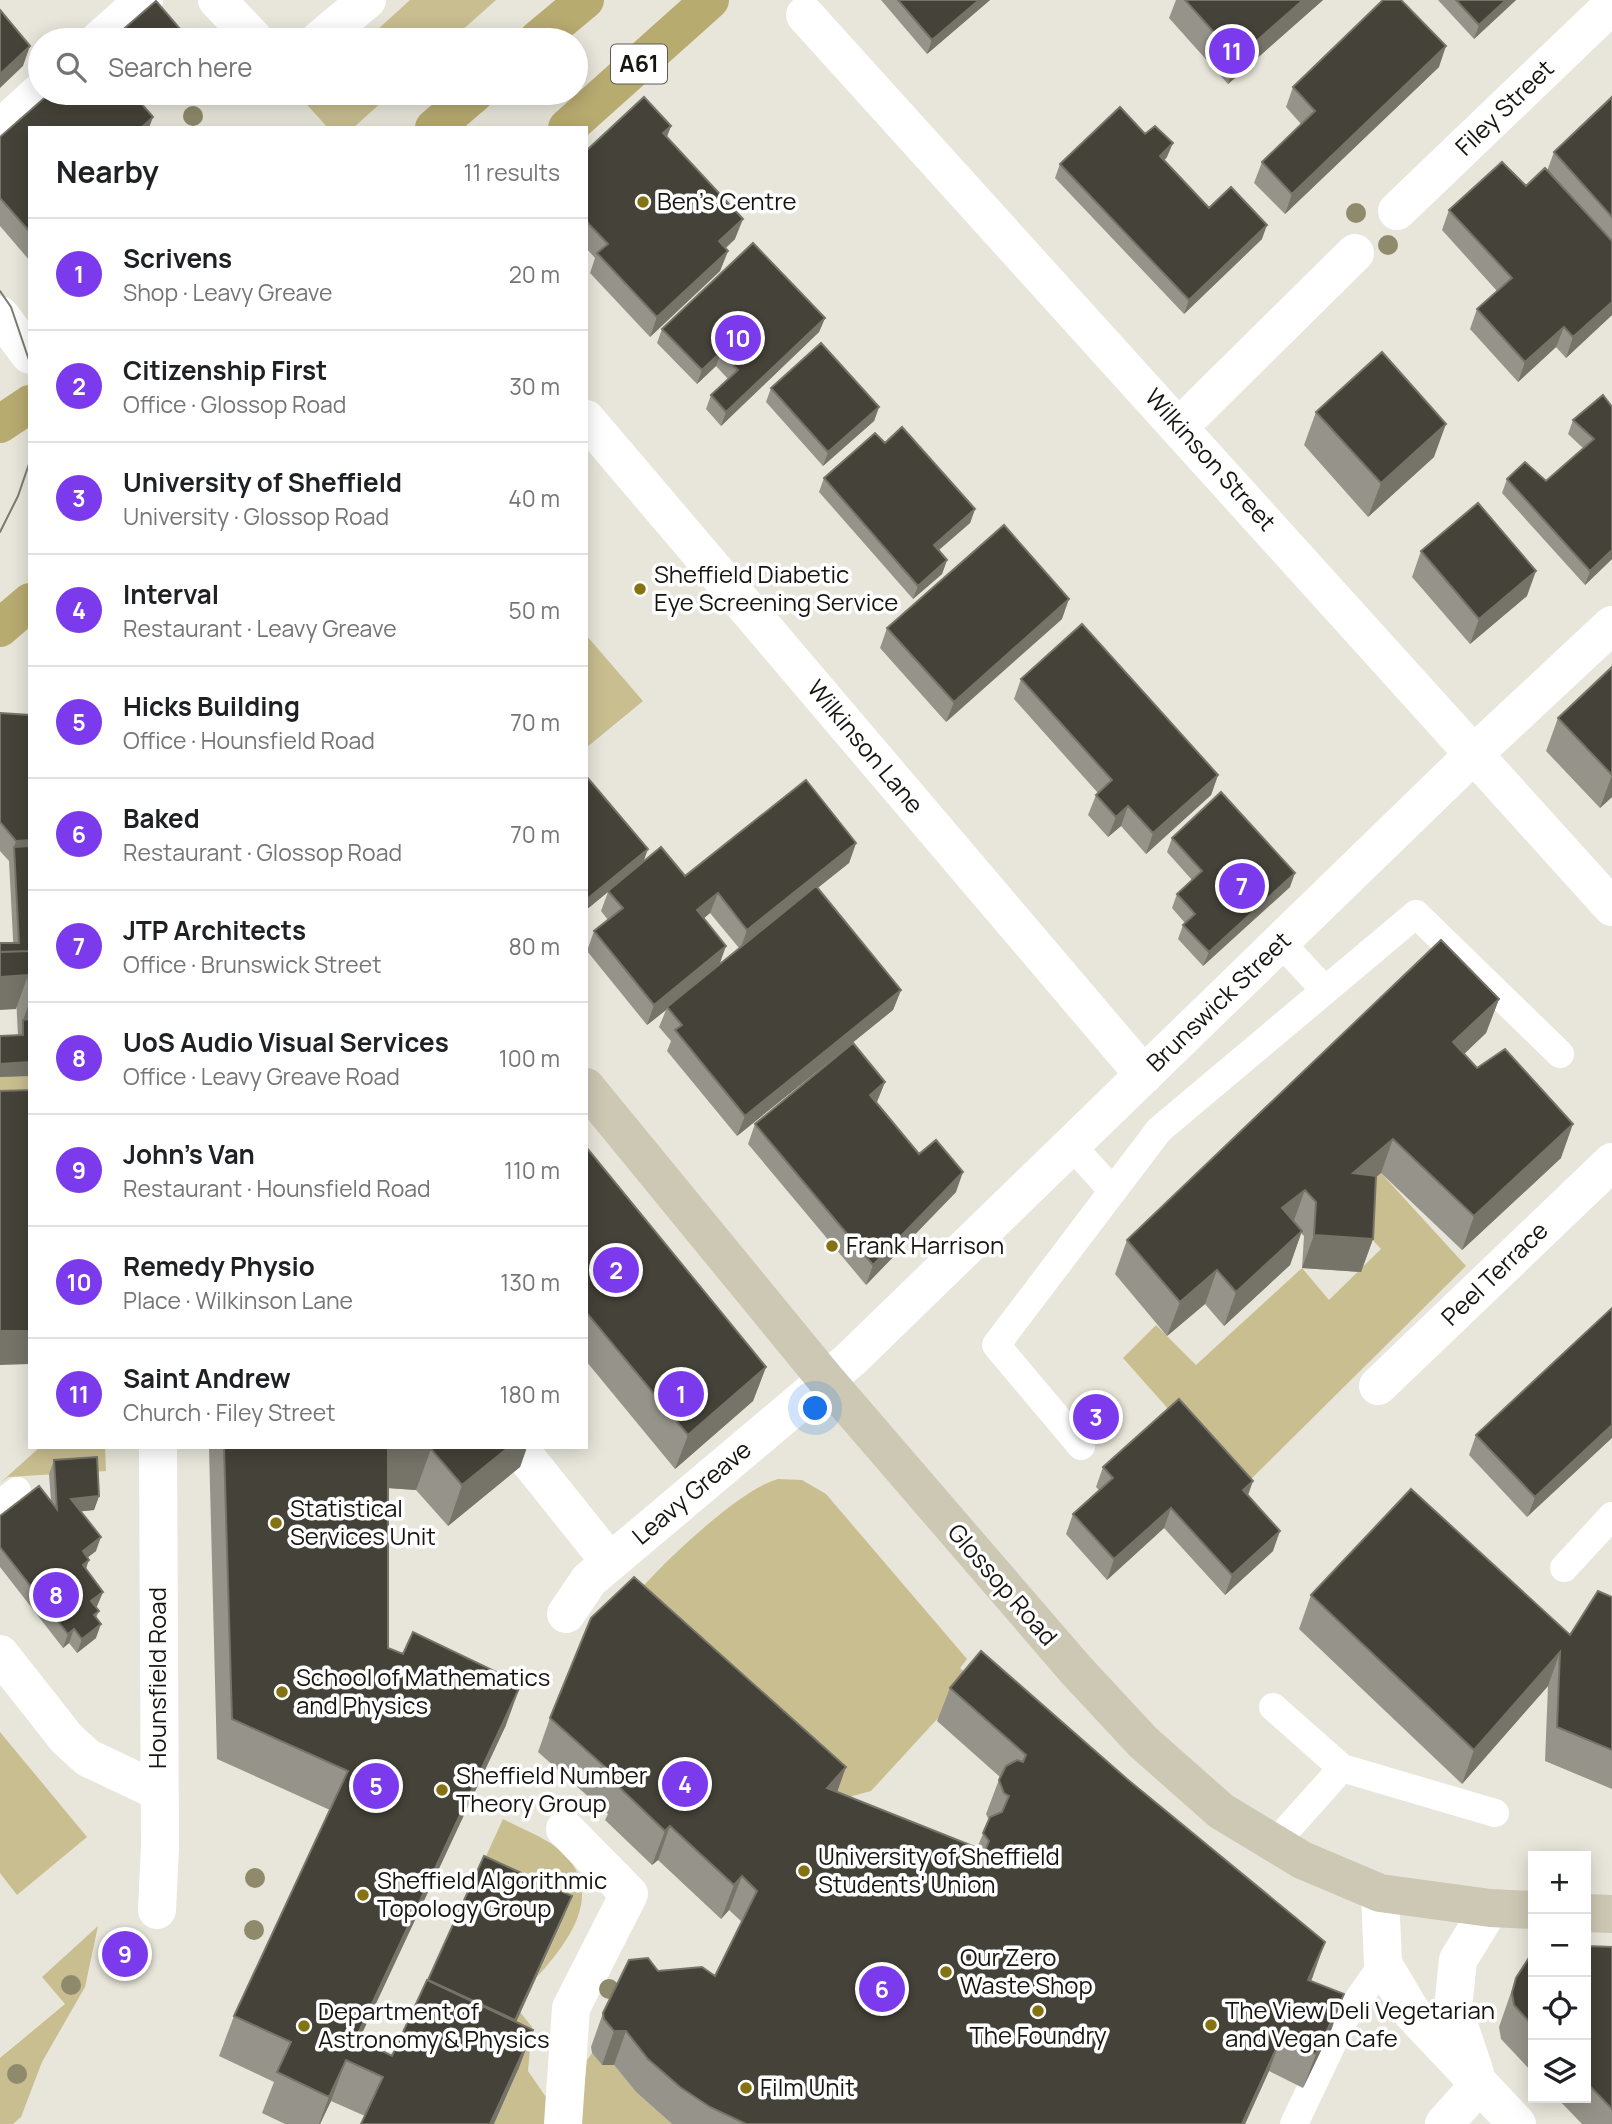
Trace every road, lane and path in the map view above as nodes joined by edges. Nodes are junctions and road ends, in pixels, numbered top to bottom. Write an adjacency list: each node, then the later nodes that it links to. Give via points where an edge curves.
1 (144, 0): 8 (street)
2 (217, 0): 9 (street)
3 (367, 0): 10 (street)
4 (585, 0): 11 (highway)
5 (710, 0): 15 (highway, A61)
6 (1612, 5): 17 (street, Filey Street)
7 (806, 15): 24 (street, Wilkinson Street)
8 (112, 28)
9 (244, 28)
10 (333, 28)
11 (551, 28)
12 (28, 103): 16 (street)
13 (461, 105): 14 (highway)
14 (436, 126)
15 (569, 126)
16 (0, 128)
17 (1397, 211)
18 (1355, 253): 24 (street)
19 (0, 316): 20 (street)
20 (28, 352)
21 (28, 405): 23 (highway)
22 (588, 421): 33 (street, Wilkinson Lane)
23 (0, 424)
24 (1180, 426): 28 (street, Wilkinson Street)
25 (28, 604): 27 (highway)
26 (1612, 625): 28 (street, Brunswick Street)
27 (0, 628)
28 (1475, 753): 29 (street, Wilkinson Street); 30 (street, Brunswick Street)
29 (1612, 907)
30 (1280, 942): 31 (lane); 33 (street, Brunswick Street)
31 (1325, 990): 32 (lane, via 1416,914); 37 (lane, via 1159,1130)
32 (1560, 1054)
33 (1144, 1074): 35 (street, Brunswick Street)
34 (588, 1089): 38 (main road, Glossop Road)
35 (1071, 1145): 37 (lane); 38 (street, Brunswick Street)
36 (1612, 1162): 39 (street, Peel Terrace)
37 (1113, 1191): 40 (lane, via 996,1345)
38 (827, 1381): 44 (street, Leavy Greave); 53 (main road, Glossop Road, via 1143,1742 1220,1811)
39 (1378, 1386)
40 (1081, 1446)
41 (158, 1449): 50 (street, Hounsfield Road)
42 (520, 1449): 44 (street)
43 (1612, 1516): 45 (lane)
44 (610, 1562): 46 (street, Leavy Greave, via 589,1580)
45 (1564, 1567)
46 (576, 1622)
47 (0, 1654): 50 (street, via 88,1759)
48 (1273, 1707): 49 (lane)
49 (1342, 1768): 51 (lane); 53 (lane)
50 (158, 1791): 56 (street, Hounsfield Road)
51 (1495, 1813)
52 (565, 1829): 62 (street, via 629,1894 571,2008)
53 (1275, 1843): 54 (main road, Glossop Road, via 1301,1860)
54 (1380, 1893): 55 (main road, Glossop Road); 60 (street)
55 (1490, 1908): 57 (main road, Glossop Road); 61 (street, via 1458,1959 1453,2008)
56 (157, 1910)
57 (1528, 1910)
58 (1591, 1913): 59 (main road)
59 (1612, 1914)
60 (1383, 1964): 61 (street, via 1412,2013); 63 (lane, via 1343,2021)
61 (1479, 2085): 64 (street); 65 (street)
62 (563, 2124)
63 (1294, 2124)
64 (1444, 2124)
65 (1517, 2124)

